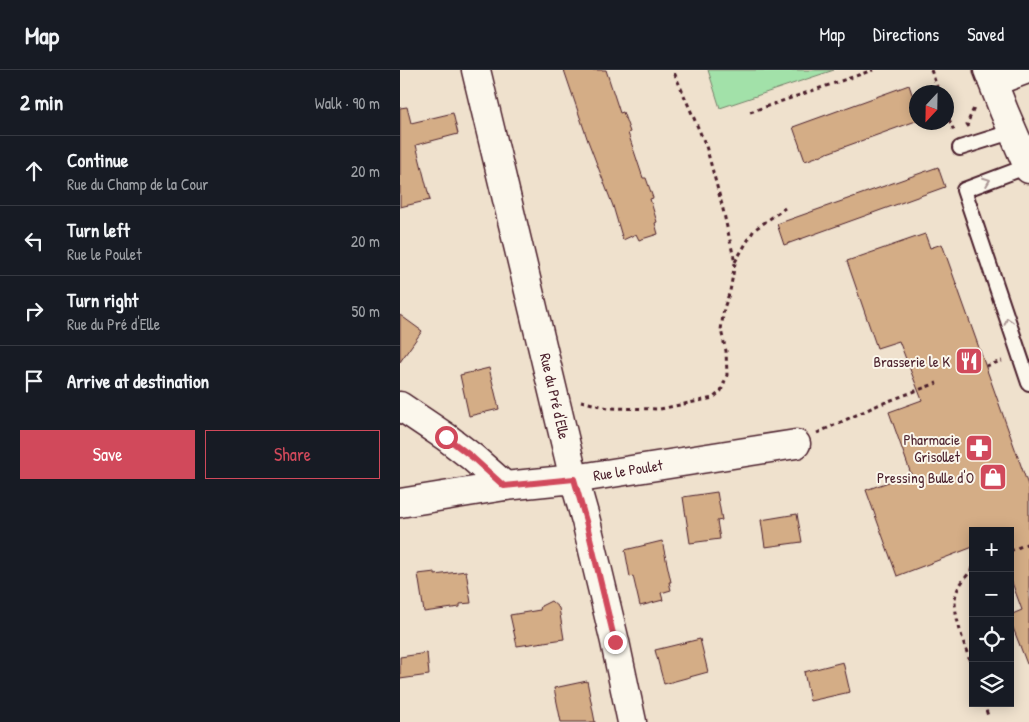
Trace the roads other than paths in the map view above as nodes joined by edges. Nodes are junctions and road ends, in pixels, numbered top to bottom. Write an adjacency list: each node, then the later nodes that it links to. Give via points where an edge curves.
1 (476, 70): 10 (street, Rue du Pré d'Elle)
2 (1025, 70): 3 (street)
3 (990, 76): 4 (street)
4 (1014, 131): 5 (lane); 6 (street)
5 (960, 148)
6 (1028, 168): 7 (lane, one-way to 6, via 964,190)
7 (1029, 384)
8 (400, 406): 11 (street, via 446,437)
9 (796, 444): 10 (street, Rue le Poulet)
10 (574, 479): 11 (street, Rue le Poulet); 13 (street, Rue du Pré d'Elle)
11 (504, 486): 12 (street, Rue le Poulet)
12 (400, 503)
13 (632, 722)

